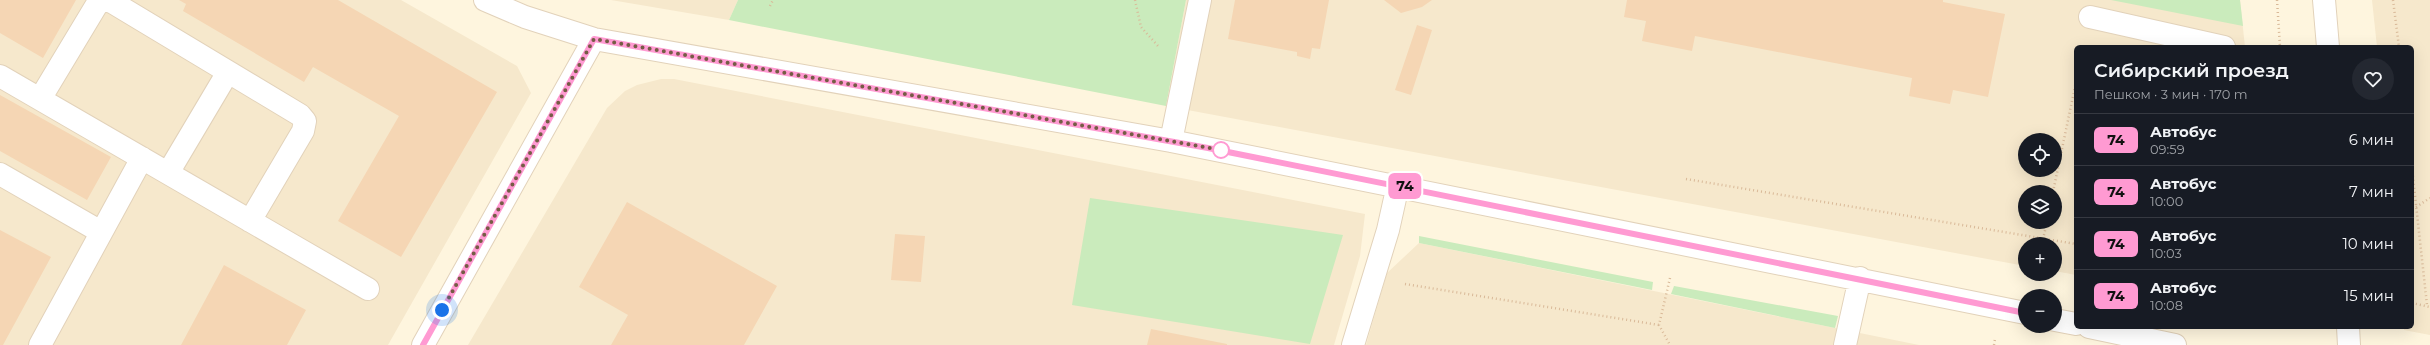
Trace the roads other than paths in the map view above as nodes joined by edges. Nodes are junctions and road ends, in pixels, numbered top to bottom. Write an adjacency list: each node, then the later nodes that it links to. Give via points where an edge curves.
1 (103, 0): 9 (street, via 112,2); 11 (street, via 96,6)
2 (485, 0): 6 (street)
3 (1200, 0): 12 (street)
4 (2324, 0): 8 (street)
5 (2090, 17): 7 (street)
6 (594, 39): 12 (street); 27 (street)
7 (2215, 45)
8 (2328, 45)
9 (228, 72): 14 (street); 17 (street, via 300,115 305,121 303,130)
10 (0, 76): 11 (street)
11 (40, 99): 13 (street)
12 (1171, 141): 16 (street)
13 (142, 158): 14 (street); 18 (street)
14 (168, 173): 17 (street)
15 (0, 174): 18 (street)
16 (1398, 185): 19 (street); 28 (street, via 1388,230)
17 (250, 221): 20 (street)
18 (101, 232): 26 (street)
19 (1860, 278): 21 (street); 29 (street)
20 (368, 289)
21 (2018, 312)
22 (2062, 321): 23 (street)
23 (2074, 324)
24 (2099, 329): 30 (street)
25 (2348, 329): 31 (street)
26 (40, 345)
27 (423, 345)
28 (1353, 345)
29 (1845, 345)
30 (2175, 345)
31 (2349, 345)

